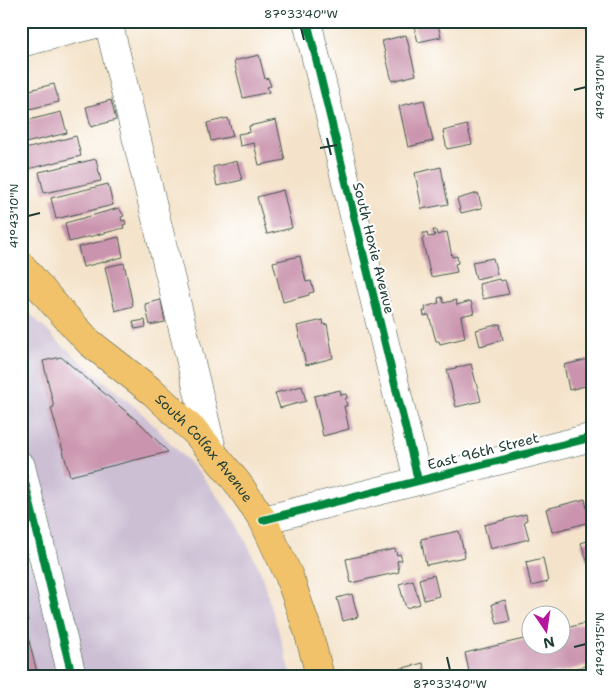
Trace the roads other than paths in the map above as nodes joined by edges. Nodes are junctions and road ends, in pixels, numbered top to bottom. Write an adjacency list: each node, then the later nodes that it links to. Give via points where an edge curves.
1 (108, 21): 3 (street); 6 (street)
2 (307, 21): 8 (street, South Hoxie Avenue)
3 (21, 43)
4 (21, 265): 6 (main road, South Colfax Avenue, via 90,343 154,393)
5 (593, 437): 8 (street, East 96th Street)
6 (213, 453): 9 (main road, South Colfax Avenue)
7 (21, 466): 10 (street)
8 (418, 480): 9 (street, East 96th Street)
9 (263, 520): 11 (main road, South Colfax Avenue, via 289,576)
10 (72, 676)
11 (320, 676)

